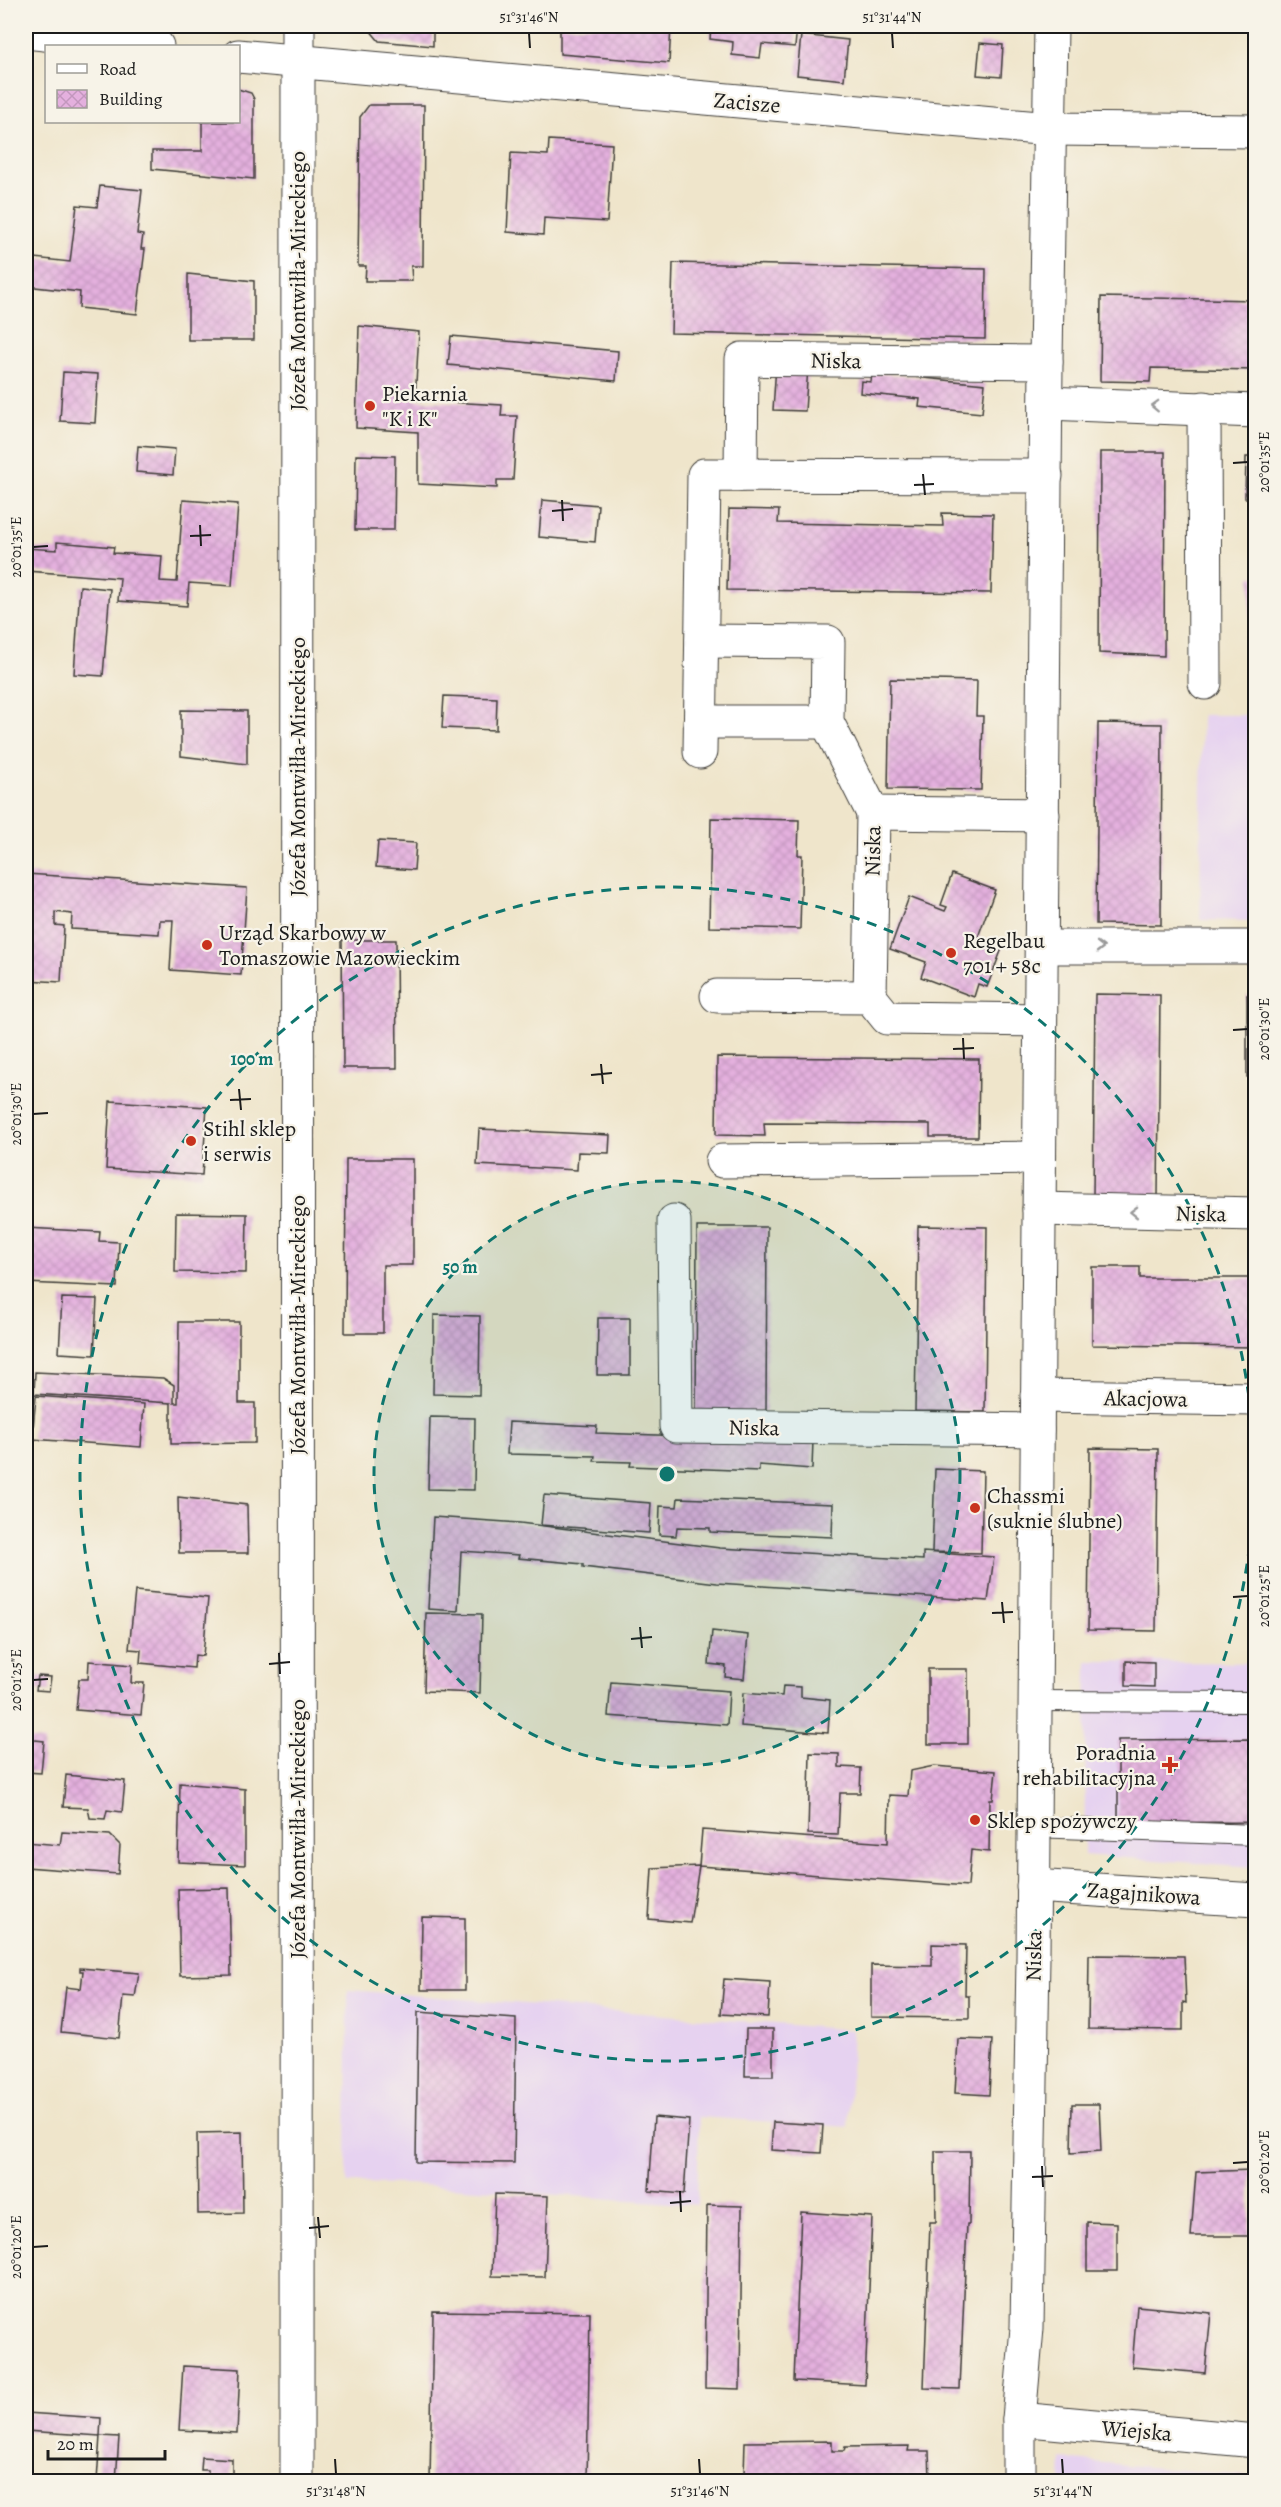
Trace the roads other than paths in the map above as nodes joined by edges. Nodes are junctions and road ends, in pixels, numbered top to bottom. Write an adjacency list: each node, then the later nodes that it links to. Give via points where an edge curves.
1 (298, 26): 6 (street, Józefa Montwiłła-Mireckiego)
2 (1051, 26): 7 (street, Niska)
3 (26, 32): 4 (street)
4 (148, 45)
5 (240, 56): 6 (street, Zacisze)
6 (298, 63): 7 (street, Zacisze); 41 (street, Józefa Montwiłła-Mireckiego)
7 (1050, 129): 8 (street, Zacisze); 9 (street, Niska)
8 (1256, 131)
9 (1046, 362): 10 (street, Niska); 13 (street, Niska, via 742,359)
10 (1046, 403): 11 (street, one-way to 10); 14 (street, Niska)
11 (1204, 408): 12 (street); 16 (street)
12 (1256, 411)
13 (741, 476): 14 (street); 15 (street, via 704,475)
14 (1046, 476): 19 (street, Niska)
15 (702, 641): 17 (street, Niska, via 828,642); 17 (street, via 700,737)
16 (1205, 683)
17 (827, 722): 18 (street, Niska)
18 (873, 813): 19 (street, Niska); 23 (street, Niska)
19 (1043, 815): 21 (street, Niska)
20 (1256, 946): 21 (street, one-way to 20)
21 (1041, 947): 24 (street, Niska)
22 (717, 996): 23 (street)
23 (870, 997): 24 (street, via 887,1018)
24 (1041, 1020): 25 (street, Niska)
25 (1039, 1158): 26 (street); 27 (street, Niska)
26 (722, 1161)
27 (1039, 1209): 28 (street, Niska, one-way to 27); 30 (street, Niska)
28 (1256, 1214)
29 (675, 1221): 32 (street, Niska, via 676,1426)
30 (1037, 1396): 31 (street, Akacjowa); 32 (street, Niska)
31 (1256, 1399)
32 (1037, 1430): 33 (street, Niska)
33 (1035, 1701): 34 (lane); 35 (street, Niska)
34 (1256, 1702)
35 (1033, 1827): 36 (lane); 37 (street, Niska)
36 (1256, 1835)
37 (1033, 1886): 38 (street, Zagajnikowa); 39 (street, Niska, via 1027,2328)
38 (1256, 1900)
39 (1019, 2419): 40 (street, Wiejska); 42 (street, Niska)
40 (1256, 2441)
41 (297, 2481)
42 (1019, 2481)

